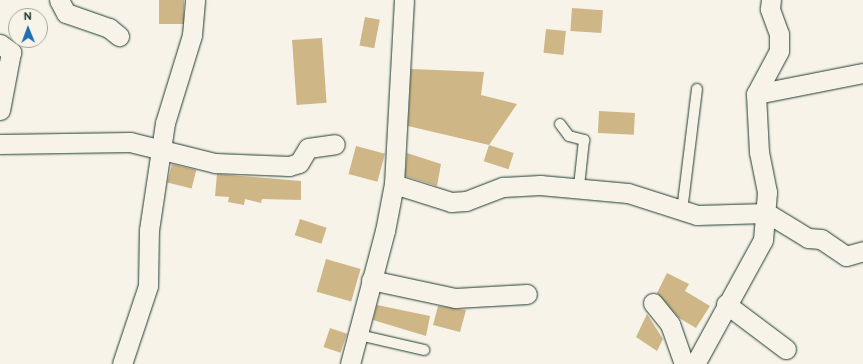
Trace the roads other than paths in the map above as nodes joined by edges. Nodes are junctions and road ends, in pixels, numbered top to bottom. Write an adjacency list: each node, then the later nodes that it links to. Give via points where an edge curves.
1 (59, 0): 5 (street, via 66,13 109,28)
2 (195, 0): 14 (street, via 192,35 165,123)
3 (404, 0): 15 (street)
4 (771, 0): 9 (street, via 770,9 779,34 779,51)
5 (119, 36)
6 (0, 44): 10 (street, via 11,52)
7 (863, 73): 9 (street)
8 (697, 88): 17 (lane)
9 (756, 94): 18 (street)
10 (0, 110)
11 (560, 124): 16 (lane, via 569,136 584,140)
12 (0, 144): 14 (street, via 130,142)
13 (335, 144): 14 (street, via 308,148 299,163 289,166 215,163)
14 (162, 148): 28 (street, via 149,230 148,286)
15 (394, 184): 16 (street, via 451,202 466,201 504,187); 20 (street)
16 (579, 186): 17 (street, via 628,193)
17 (682, 211): 18 (street, via 697,215)
18 (767, 213): 19 (street, via 808,238 821,239 846,256); 23 (street, via 756,258)
19 (863, 251)
20 (371, 280): 21 (street, via 455,298); 24 (street)
21 (527, 294)
22 (653, 303): 27 (street)
23 (726, 304): 25 (street); 27 (street)
24 (358, 335): 26 (lane); 29 (street)
25 (786, 349)
26 (424, 350)
27 (695, 363)
28 (122, 364)
29 (350, 364)

